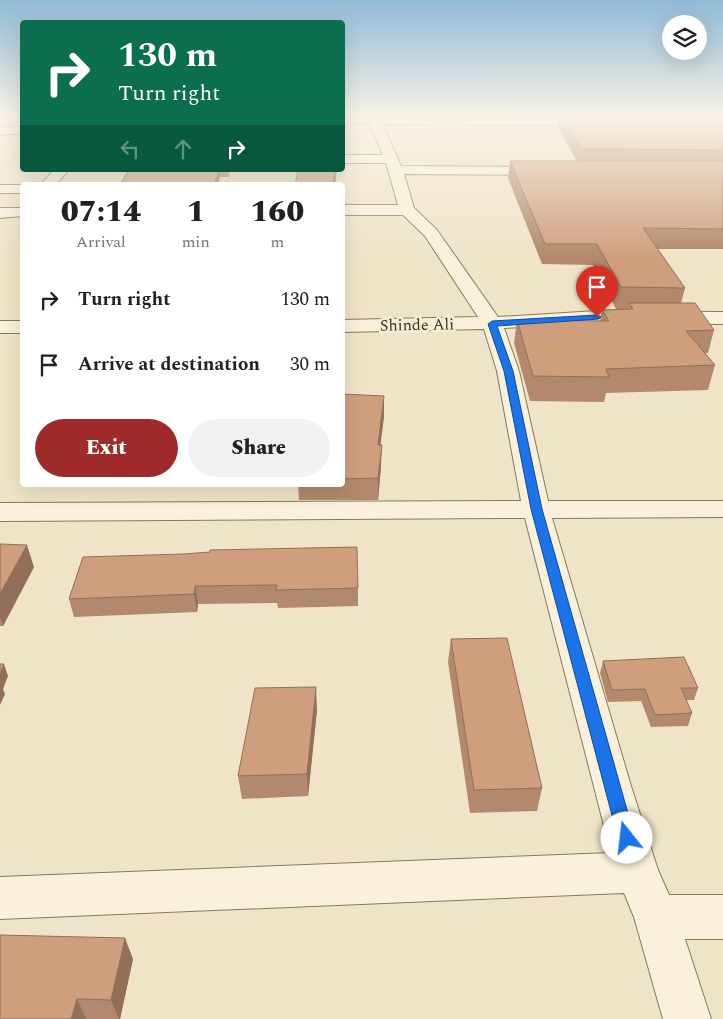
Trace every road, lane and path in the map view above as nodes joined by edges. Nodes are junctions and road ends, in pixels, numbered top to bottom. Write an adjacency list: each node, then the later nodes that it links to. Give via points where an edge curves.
1 (378, 163): 2 (street)
2 (393, 164): 3 (street); 9 (street)
3 (562, 171)
4 (60, 172): 5 (street)
5 (50, 182)
6 (0, 189): 7 (street)
7 (20, 189)
8 (345, 210): 9 (street)
9 (407, 210): 13 (street, via 431,233)
10 (20, 212): 11 (street)
11 (0, 213)
12 (723, 318): 13 (street, Shinde Ali, via 597,317)
13 (492, 324): 14 (street, Shinde Ali); 17 (street, via 508,371)
14 (345, 326)
15 (0, 327): 16 (street)
16 (20, 327)
17 (536, 509): 18 (street); 19 (street); 20 (street)
18 (723, 509)
19 (0, 512)
20 (637, 872): 21 (street); 22 (street)
21 (0, 898)
22 (656, 917): 23 (street); 24 (street)
23 (723, 917)
24 (687, 1019)

